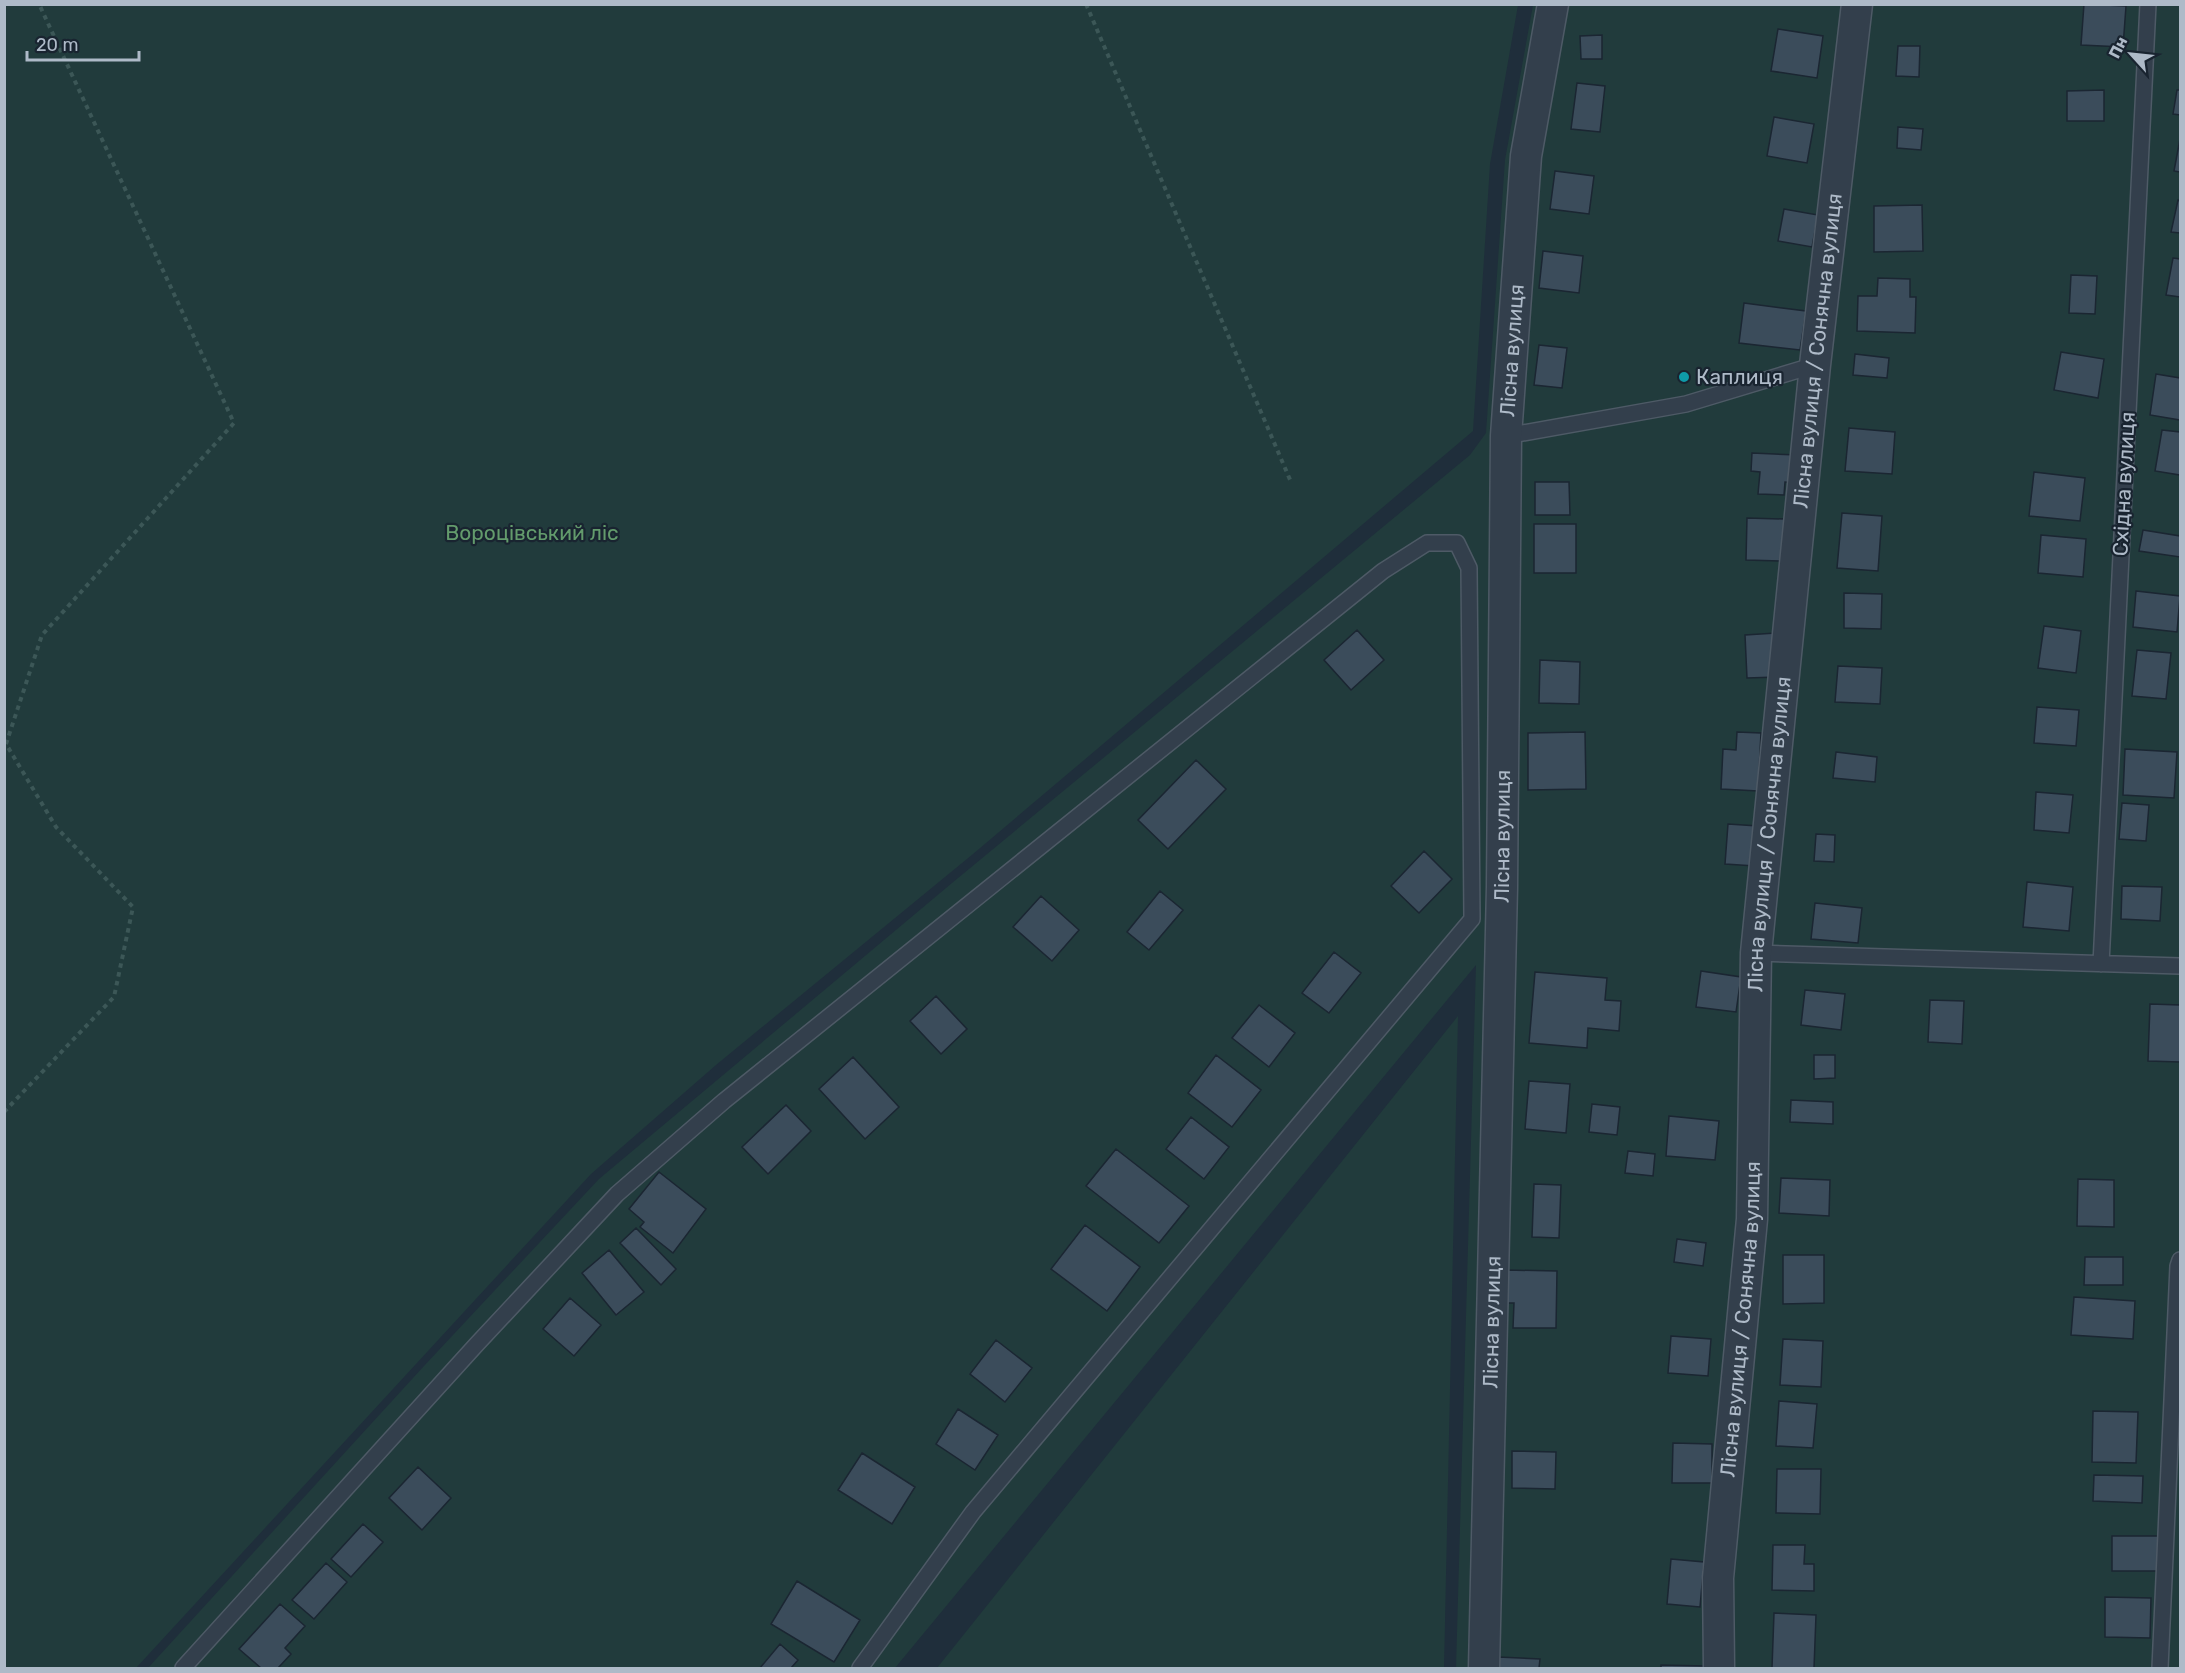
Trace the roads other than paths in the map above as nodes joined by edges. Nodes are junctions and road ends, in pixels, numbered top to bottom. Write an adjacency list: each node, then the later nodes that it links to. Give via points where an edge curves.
1 (1553, 4): 5 (street, Лісна вулиця, via 1526,156)
2 (1857, 4): 4 (street, Лісна вулиця / Сонячна вулиця)
3 (2148, 4): 7 (lane, Східна вулиця)
4 (1815, 365): 5 (lane, via 1686,404); 6 (street, Лісна вулиця / Сонячна вулиця)
5 (1506, 436): 12 (street, Лісна вулиця, via 1502,887)
6 (1756, 953): 7 (lane); 13 (street, Лісна вулиця / Сонячна вулиця, via 1752,1219 1718,1578)
7 (2101, 964): 8 (lane)
8 (2181, 966)
9 (2181, 1260): 14 (lane)
10 (183, 1668): 11 (lane, via 617,1194 724,1101 1383,571 1427,543 1457,543 1469,568 1472,919 974,1512)
11 (860, 1668)
12 (1484, 1668)
13 (1719, 1668)
14 (2160, 1668)

